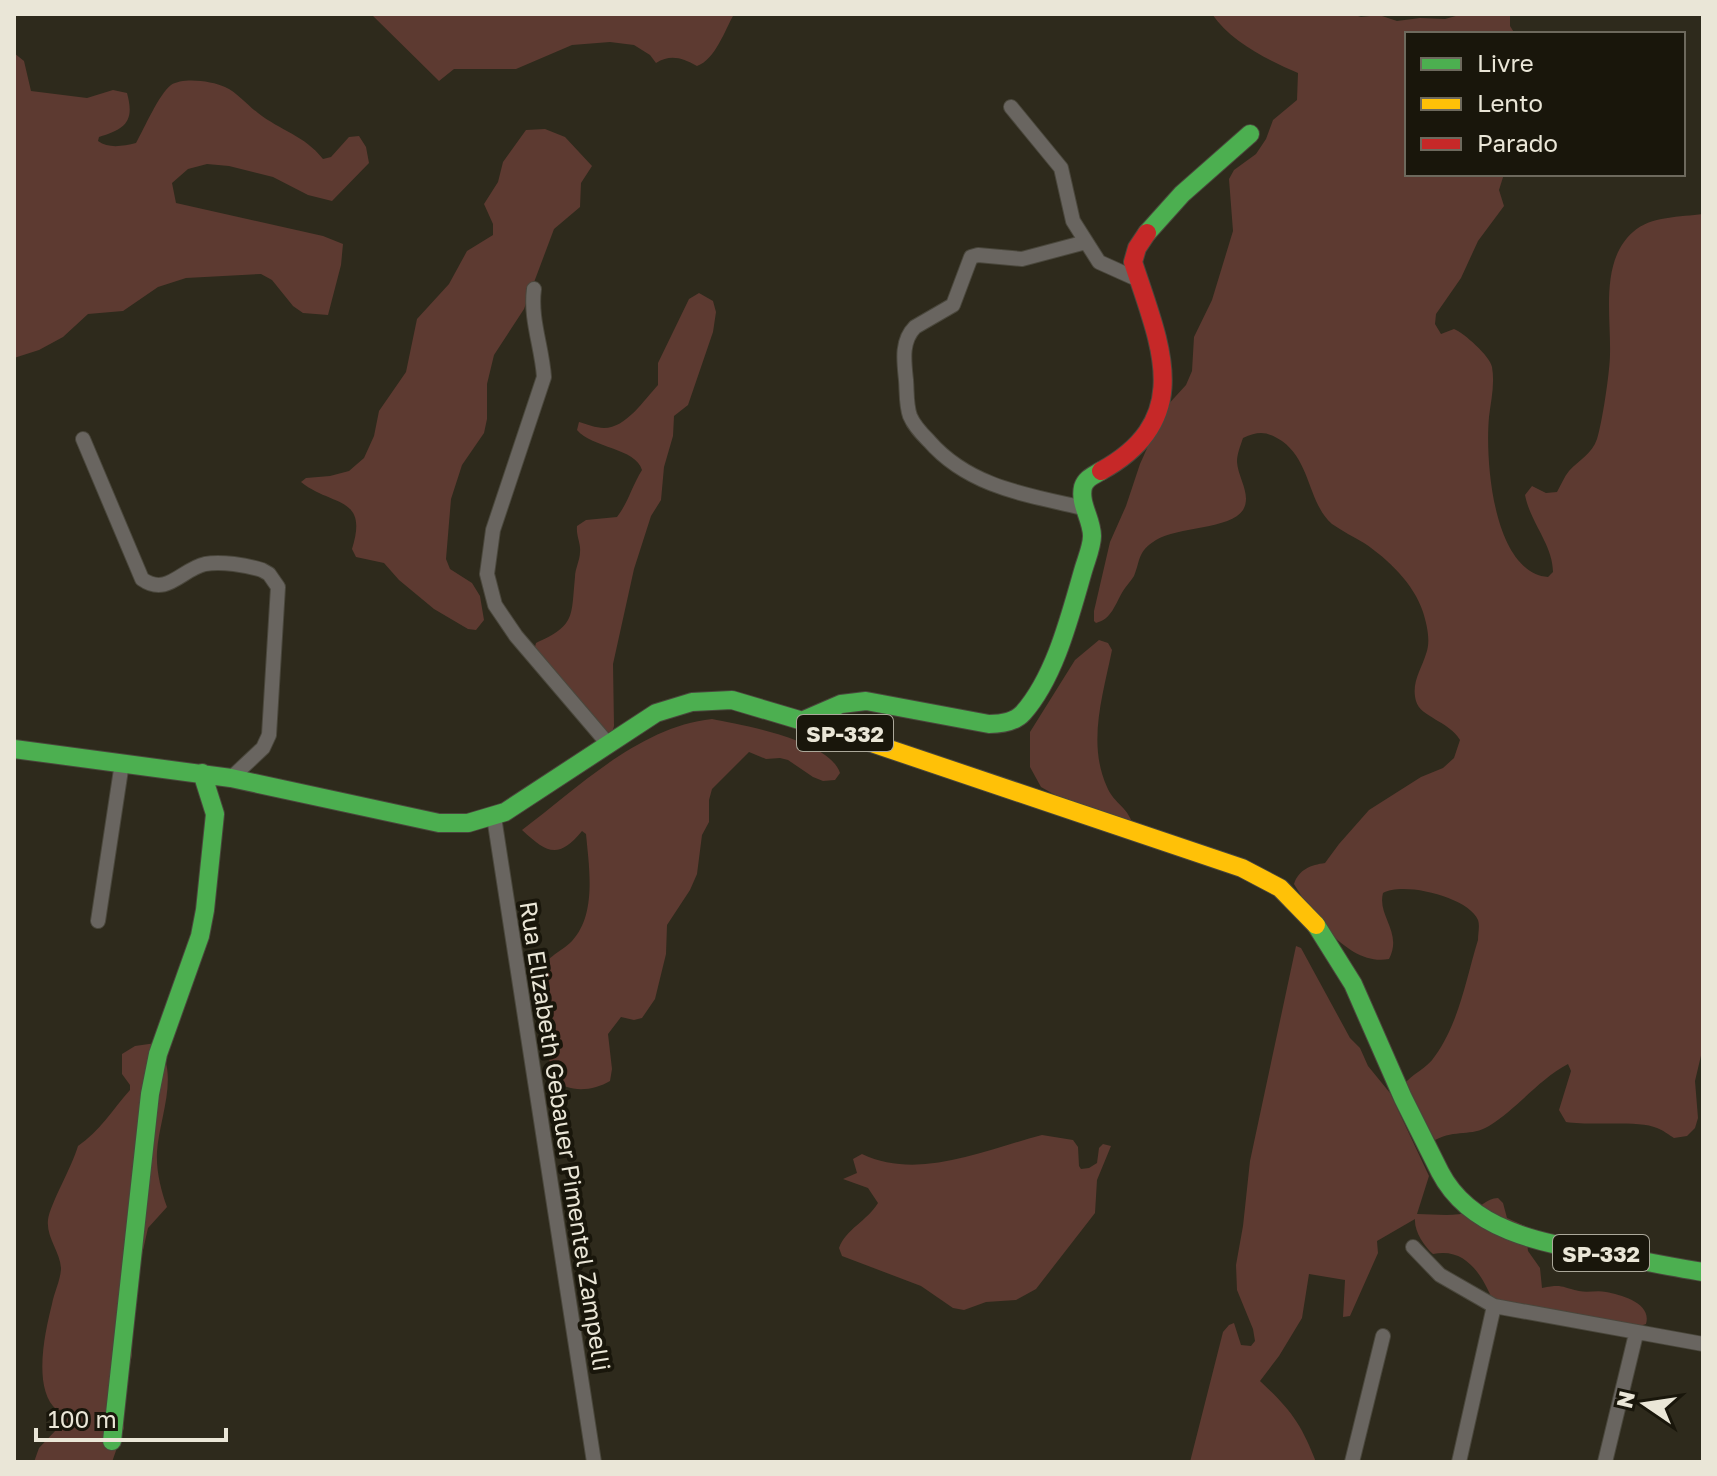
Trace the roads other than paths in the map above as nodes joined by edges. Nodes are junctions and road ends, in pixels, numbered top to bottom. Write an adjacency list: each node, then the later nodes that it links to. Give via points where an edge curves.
1 (1011, 107): 3 (street, via 1061,168 1073,221)
2 (1250, 134): 4 (main road, via 1140,239 1133,253)
3 (1086, 242): 4 (street, via 1099,262); 7 (street, via 1022,259 971,257 953,305 911,331 904,352 908,410 941,455 992,486)
4 (1139, 280): 7 (main road, via 1164,378 1160,406 1139,445 1087,479)
5 (534, 289): 9 (street, via 532,311 544,377 493,530 487,574 495,605 516,636)
6 (83, 439): 13 (street, via 142,579 162,586 212,563 262,570 278,587 269,735 263,748)
7 (1084, 508): 8 (main road, via 1092,539 1068,623 1048,673 1017,718 989,724 866,701 841,704)
8 (804, 720): 9 (main road, SP-332, via 732,700 692,702 656,713); 17 (main road, SP-332, via 1262,877 1303,909 1328,940 1453,1194 1514,1234)
9 (609, 745): 14 (main road, SP-332)
10 (14, 749): 11 (main road, SP-332)
11 (122, 763): 12 (main road, SP-332); 15 (street)
12 (202, 773): 13 (main road, SP-332); 22 (main road, via 215,814 205,910 150,1094)
13 (231, 778): 14 (main road, SP-332, via 439,823)
14 (494, 817): 23 (street, Rua Elizabeth Gebauer Pimentel Zampelli)
15 (98, 921)
16 (1413, 1247): 18 (street, via 1440,1275)
17 (1703, 1272)
18 (1494, 1306): 19 (street); 25 (street)
19 (1636, 1334): 21 (street); 26 (street)
20 (1383, 1336): 24 (street)
21 (1703, 1344)
22 (112, 1441)
23 (594, 1462)
24 (1352, 1462)
25 (1459, 1462)
26 (1605, 1462)

